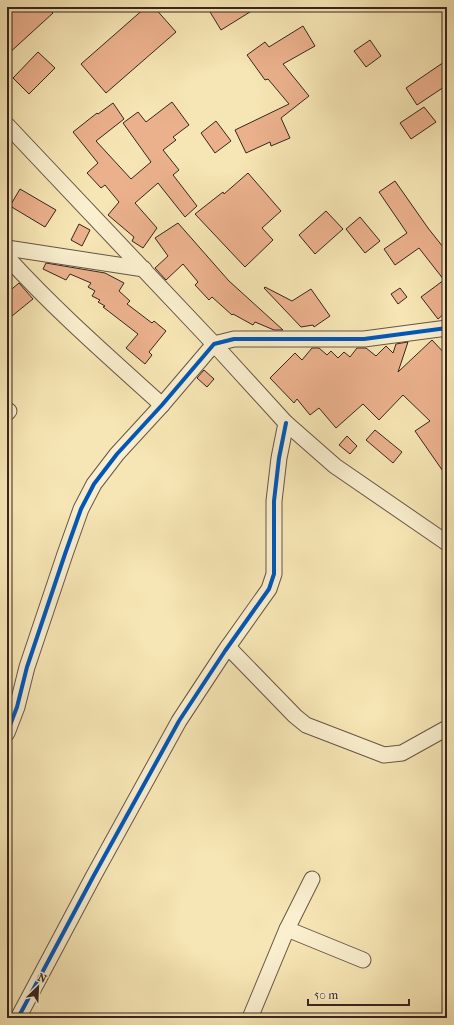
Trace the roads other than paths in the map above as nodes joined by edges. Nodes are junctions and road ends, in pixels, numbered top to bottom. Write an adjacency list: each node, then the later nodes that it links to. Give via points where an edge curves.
1 (7, 125): 4 (street)
2 (7, 248): 4 (street)
3 (7, 257): 7 (street, via 26,278)
4 (144, 269): 6 (street)
5 (447, 328): 6 (street, via 364,339 234,339)
6 (214, 344): 7 (street); 8 (street)
7 (162, 405): 11 (street, via 117,454 94,484 81,509 30,660)
8 (286, 423): 9 (street, via 335,466); 10 (street, via 274,501 274,574 269,589)
9 (447, 543)
10 (228, 647): 12 (street, via 306,725 384,755 402,753); 17 (street, via 179,721)
11 (12, 705): 13 (street)
12 (447, 728)
13 (7, 732)
14 (312, 880): 15 (street)
15 (287, 929): 16 (street); 18 (street)
16 (363, 960)
17 (18, 1018)
18 (250, 1018)

